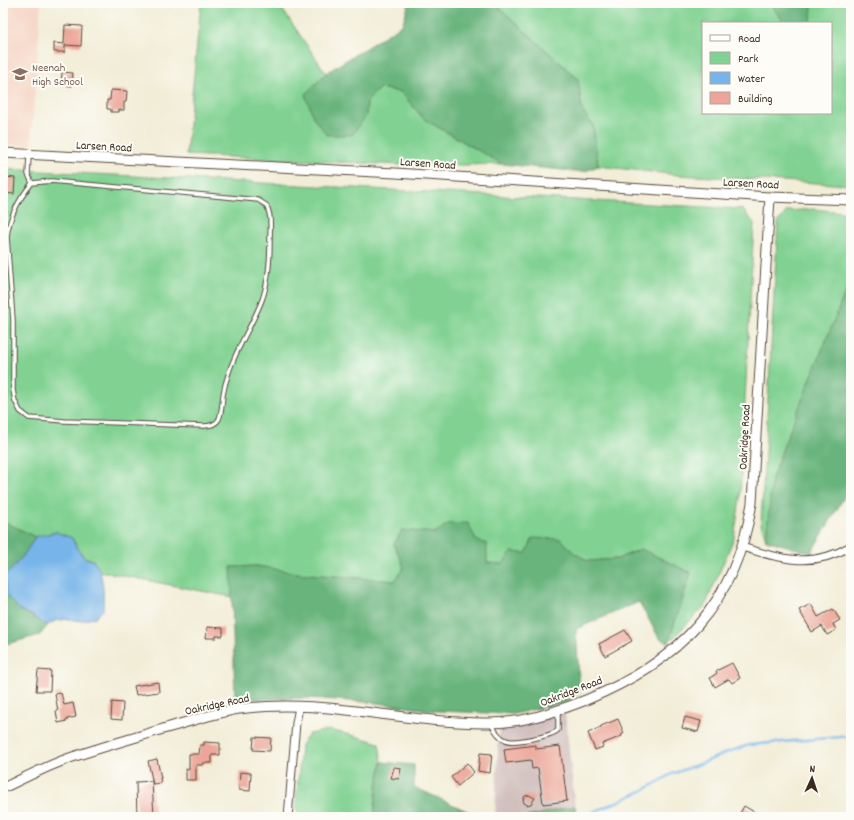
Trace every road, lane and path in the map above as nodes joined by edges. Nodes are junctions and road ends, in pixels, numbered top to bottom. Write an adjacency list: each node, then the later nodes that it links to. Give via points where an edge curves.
1 (3, 153): 2 (street, Larsen Road)
2 (29, 155): 3 (lane, via 28,174); 4 (street, Larsen Road, via 395,173)
3 (32, 183): 3 (lane, via 51,181 88,184 258,200 266,204 270,224 270,265 267,284 233,361 216,423 203,426 64,421 29,418 20,411 13,390 13,320 7,237 11,217)
4 (770, 197): 5 (street, Larsen Road); 7 (street, Oakridge Road, via 752,503)
5 (851, 200)
6 (851, 546): 7 (street, via 831,556 806,560 773,556)
7 (742, 547): 9 (street, Oakridge Road, via 720,595 683,641 649,667 616,686)
8 (299, 707): 10 (street, Oakridge Road, via 448,722); 11 (street, Oakridge Road, via 239,709 188,722 66,760); 12 (street)
9 (558, 711): 10 (street, Oakridge Road, via 522,720); 10 (lane, via 559,726 555,732 511,742 499,735)
10 (491, 723)
11 (3, 788)
12 (288, 817)

